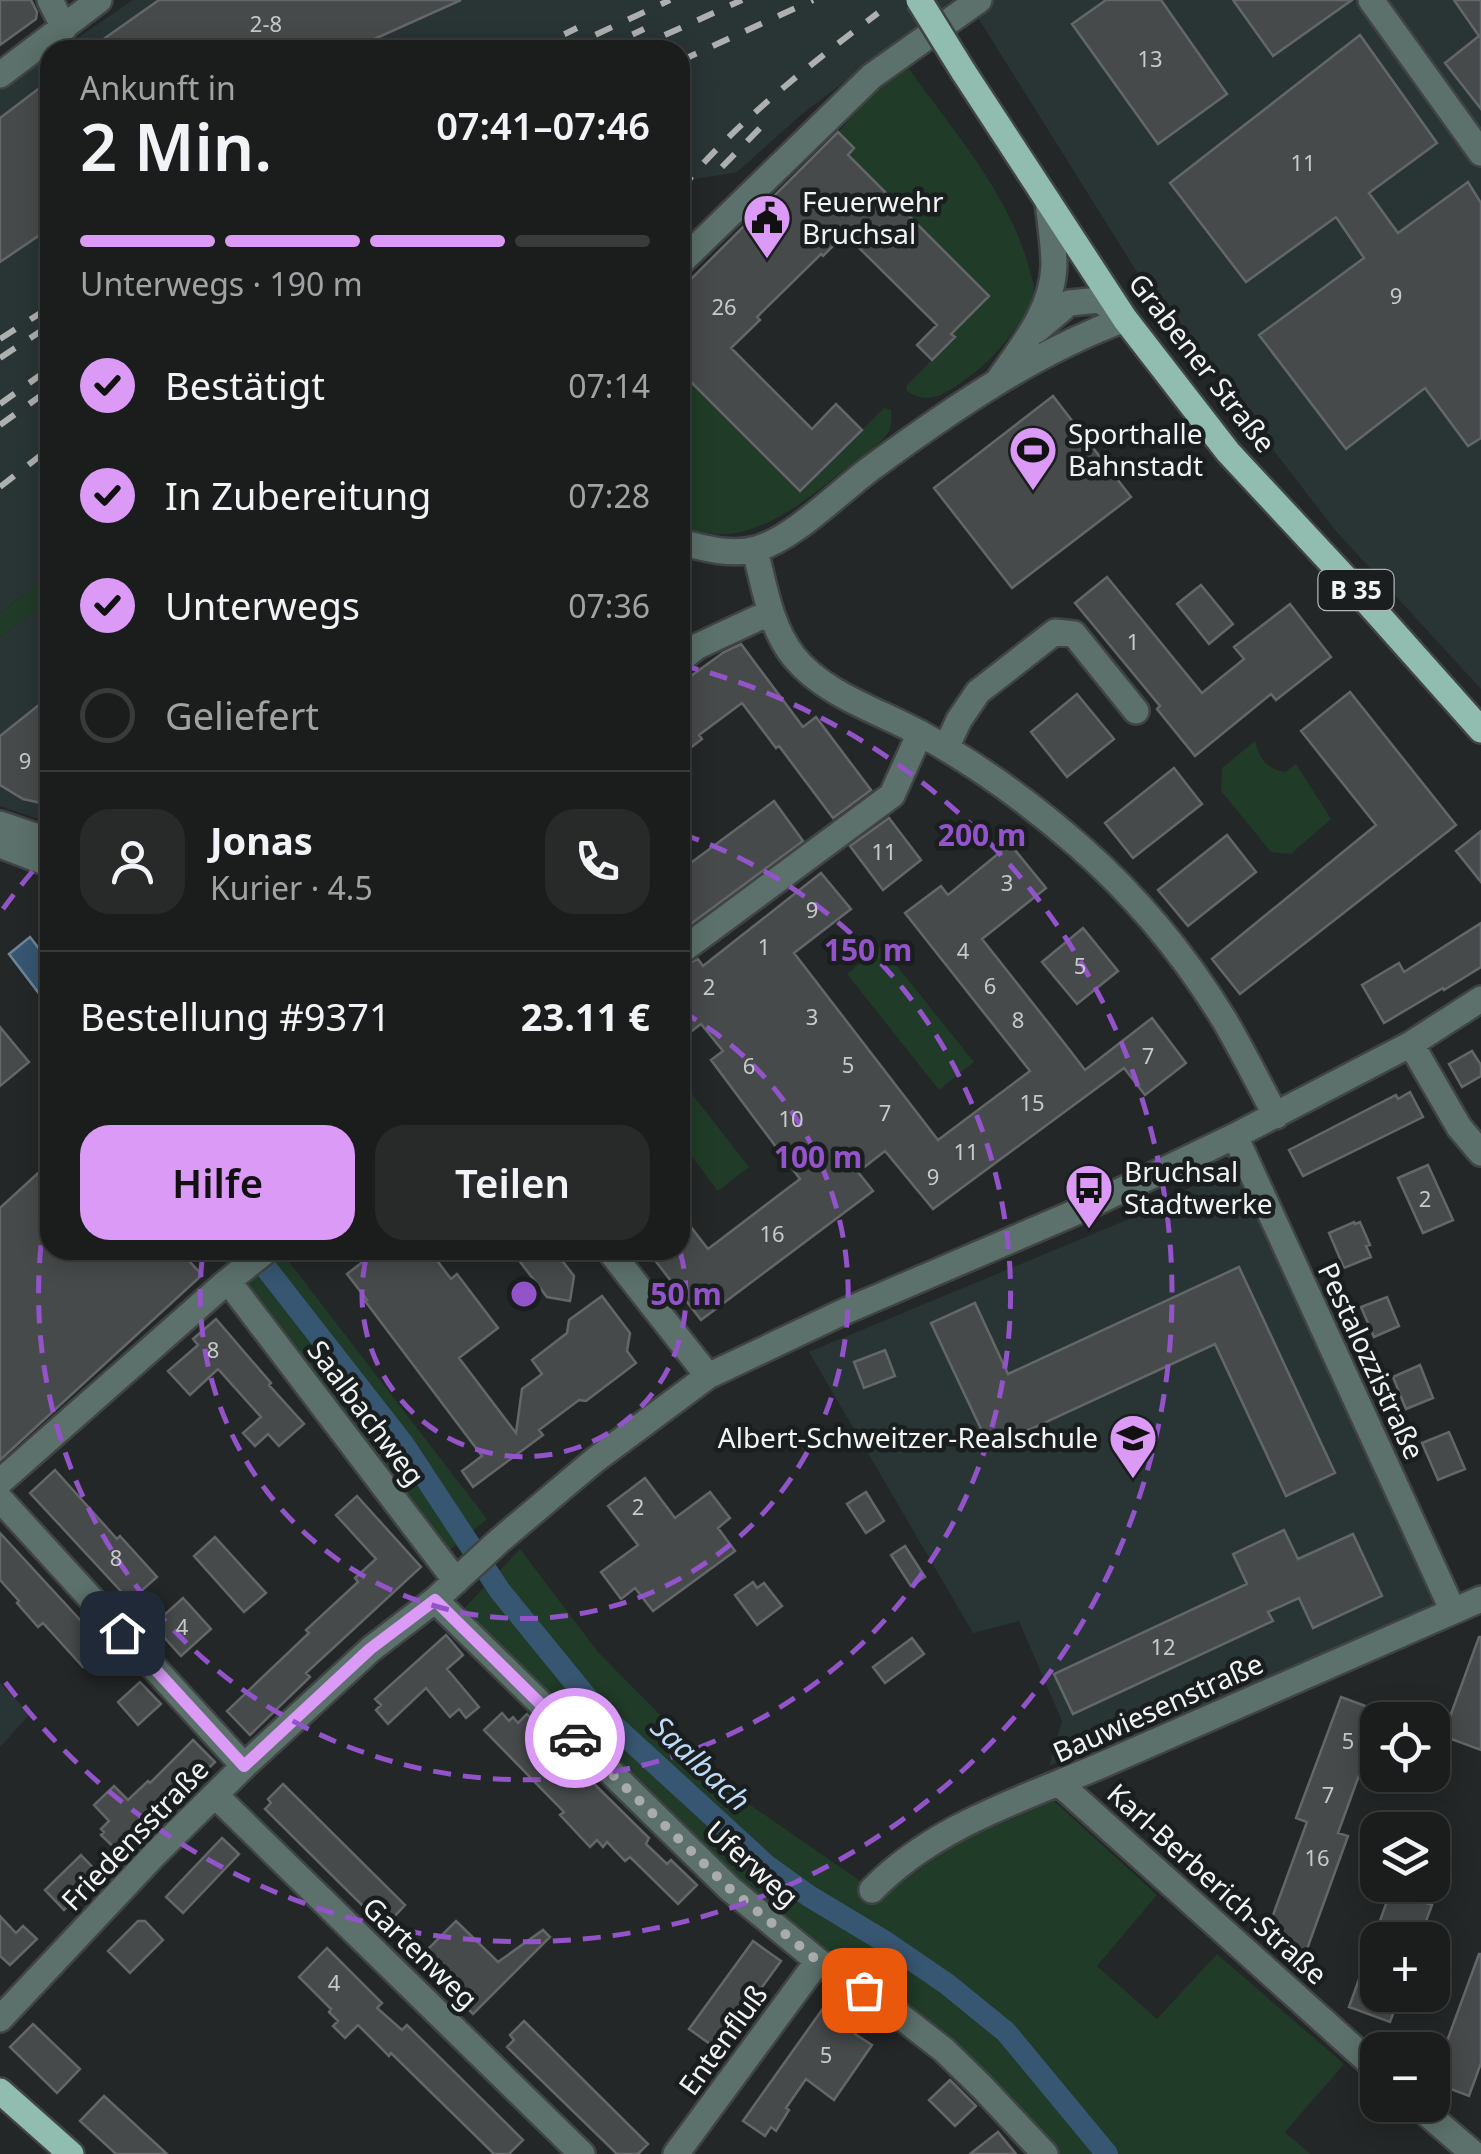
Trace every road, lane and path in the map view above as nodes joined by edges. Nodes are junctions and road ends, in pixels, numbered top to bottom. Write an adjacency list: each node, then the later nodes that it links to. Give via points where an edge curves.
1 (50, 0): 6 (street)
2 (100, 0): 6 (street)
3 (920, 0): 11 (main road, Grabener Straße / B 35, bridge)
4 (979, 0): 12 (street, via 872,76)
5 (1371, 0): 10 (street)
6 (64, 28): 7 (street)
7 (48, 40)
8 (40, 46): 9 (street)
9 (0, 75)
10 (1481, 153)
11 (1048, 202): 13 (main road, Grabener Straße / B 35); 14 (street, via 1054,266)
12 (690, 253)
13 (1125, 319): 14 (street, via 1100,300 1069,303); 15 (street); 21 (main road, Grabener Straße / B 35, via 1228,452)
14 (1030, 336): 15 (street)
15 (998, 382): 17 (street)
16 (690, 544): 17 (street)
17 (755, 550): 18 (street)
18 (771, 612): 19 (street); 22 (street, via 792,655 816,680)
19 (690, 652)
20 (1136, 710): 23 (street, via 1074,634 1056,632 978,692)
21 (1481, 730)
22 (920, 733): 23 (street); 28 (street, via 892,795)
23 (946, 748): 31 (street, via 1080,846 1140,906 1226,1022)
24 (0, 824): 25 (street)
25 (40, 838)
26 (0, 845): 27 (street)
27 (40, 860)
28 (690, 945)
29 (1481, 999): 30 (street, Friedensstraße)
30 (1411, 1044): 31 (street, Friedensstraße); 33 (street)
31 (1276, 1116): 32 (street, Friedensstraße)
32 (1235, 1136): 37 (street, Friedensstraße); 43 (street, Pestalozzistraße)
33 (1481, 1153)
34 (254, 1260): 36 (street)
35 (617, 1260): 37 (street)
36 (230, 1279): 38 (street); 40 (street, Saalbachweg)
37 (708, 1376): 40 (street, Friedensstraße, via 595,1460)
38 (0, 1482)
39 (0, 1499): 44 (street)
40 (462, 1576): 42 (street, Friedensstraße)
41 (1481, 1599): 43 (street, Bauwiesenstraße)
42 (435, 1600): 44 (street, Friedensstraße, via 370,1649); 48 (street, Uferweg, via 729,1888)
43 (1453, 1612): 45 (street, Bauwiesenstraße)
44 (244, 1766): 46 (street, Friedensstraße)
45 (1060, 1784): 47 (street, Bauwiesenstraße, via 988,1811 930,1843); 50 (street, Karl-Berberich-Straße)
46 (216, 1794): 49 (street, Friedensstraße); 54 (street, Gartenweg)
47 (872, 1890)
48 (818, 1961): 55 (street, Entenfluß); 56 (street, Uferweg, via 944,2050)
49 (0, 2019)
50 (1360, 2054)
51 (0, 2091): 53 (main road)
52 (1437, 2122): 57 (street)
53 (71, 2154)
54 (582, 2154)
55 (676, 2154)
56 (1045, 2154)
57 (1474, 2154)

